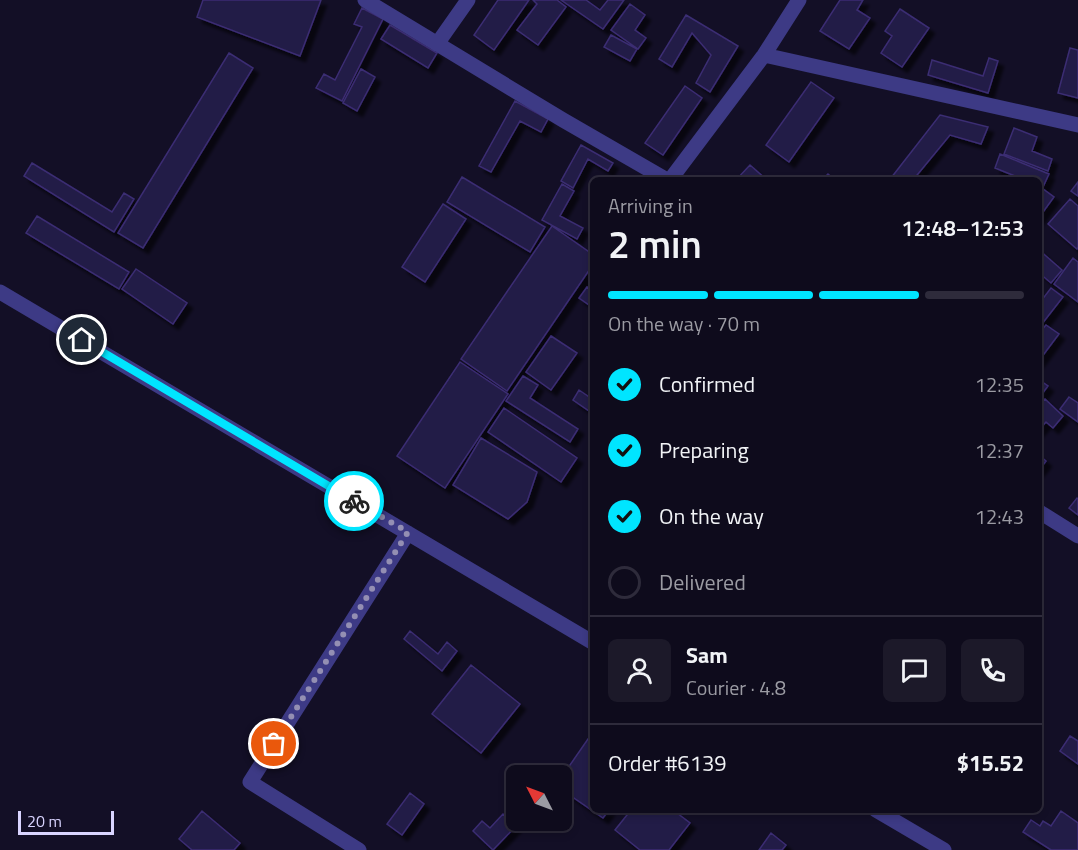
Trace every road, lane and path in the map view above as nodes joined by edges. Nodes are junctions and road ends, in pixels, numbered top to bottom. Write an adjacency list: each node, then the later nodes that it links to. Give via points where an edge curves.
1 (365, 0): 4 (street)
2 (468, 0): 4 (street)
3 (799, 0): 5 (street)
4 (437, 44): 7 (street)
5 (764, 55): 6 (street); 8 (street)
6 (1078, 125)
7 (663, 177)
8 (670, 177)
9 (0, 292): 11 (street)
10 (1042, 514): 12 (street)
11 (408, 532): 13 (street); 15 (street, via 250,782)
12 (1078, 536)
13 (590, 641)
14 (881, 813): 16 (street)
15 (359, 850)
16 (944, 850)

